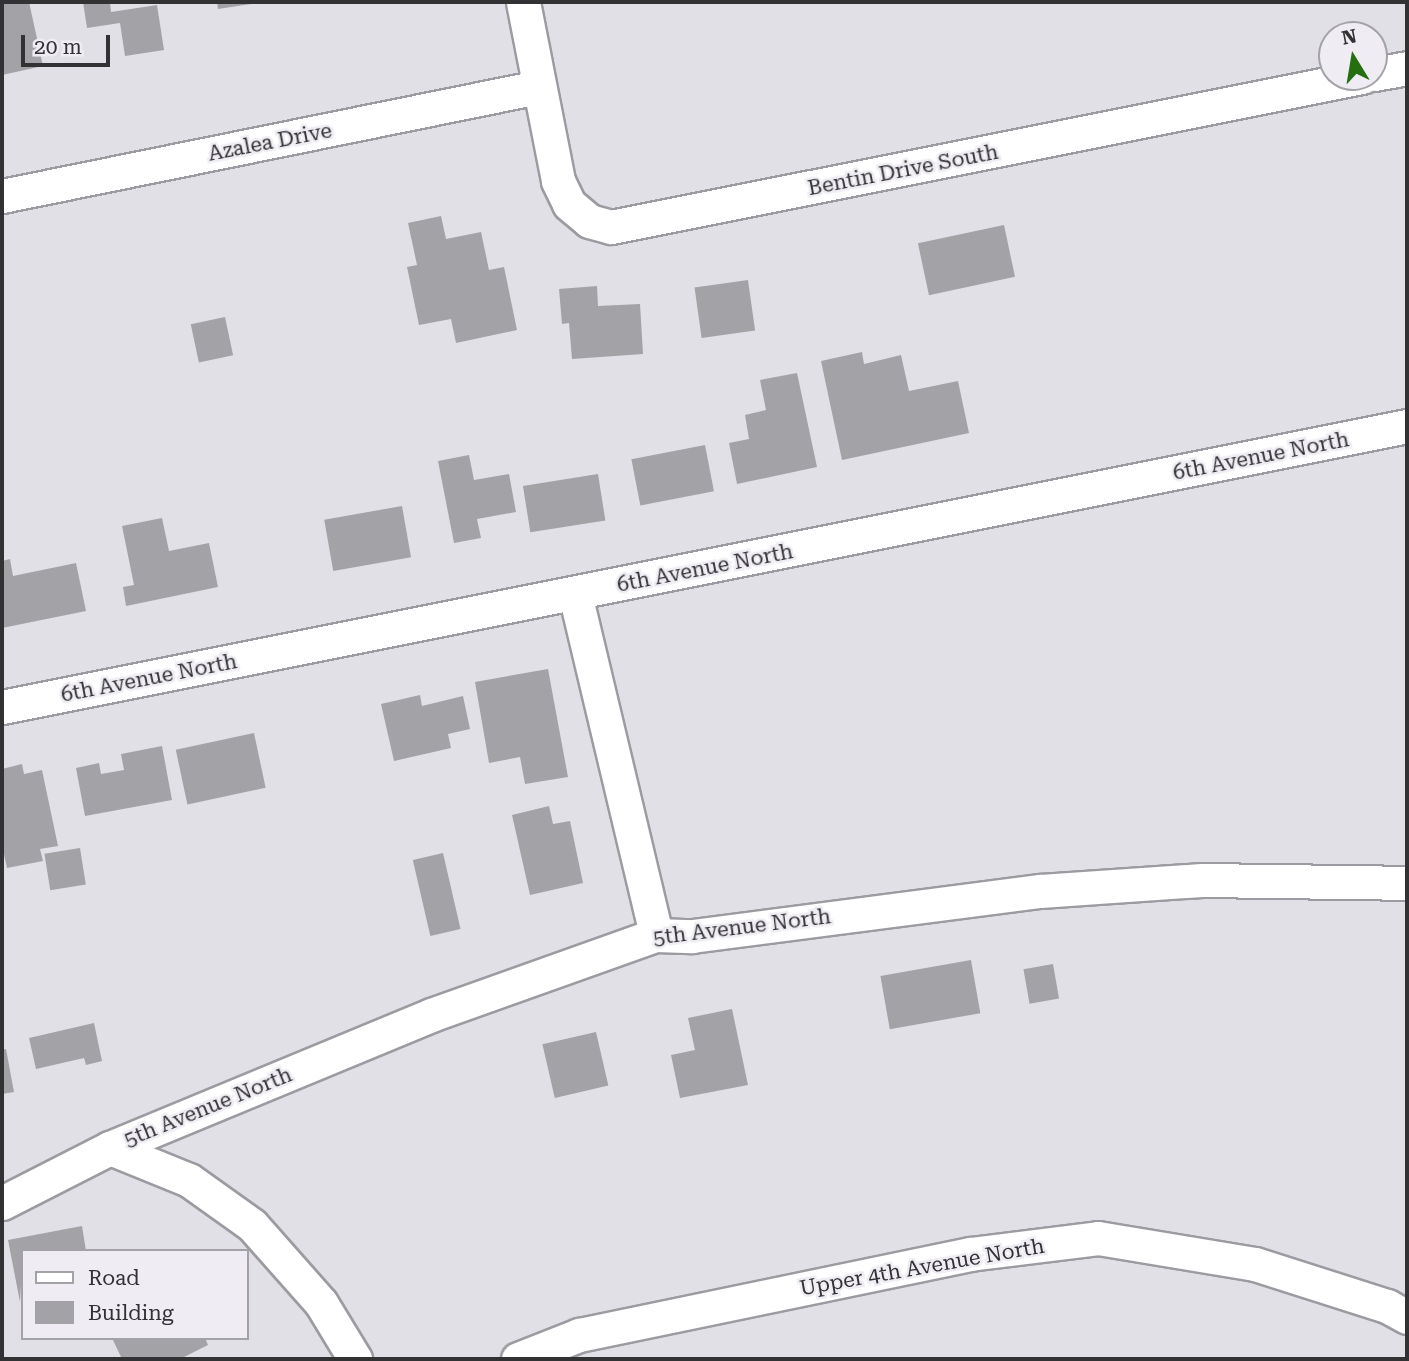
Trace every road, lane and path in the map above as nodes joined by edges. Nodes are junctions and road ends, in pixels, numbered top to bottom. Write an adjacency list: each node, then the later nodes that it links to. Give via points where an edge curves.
1 (523, 2): 5 (street, Bentin Drive South)
2 (1407, 68): 3 (street)
3 (1388, 72)
4 (1318, 86): 5 (street, Bentin Drive South, via 611,226 589,221 569,205 558,181)
5 (538, 87): 6 (street, Azalea Drive)
6 (2, 196)
7 (1403, 434): 8 (street, 6th Avenue North)
8 (575, 594): 9 (street, 6th Avenue North); 11 (street)
9 (2, 707)
10 (1407, 883): 11 (street, 5th Avenue North, via 1188,881 1040,891 692,936)
11 (656, 935): 12 (street, 5th Avenue North, via 431,1015)
12 (110, 1148): 13 (street, 5th Avenue North); 15 (street, via 188,1180 251,1225 321,1303)
13 (2, 1203)
14 (1407, 1317): 16 (street, Upper 4th Avenue North, via 1255,1264 1098,1238 970,1254 579,1335)
15 (355, 1359)
16 (517, 1359)

